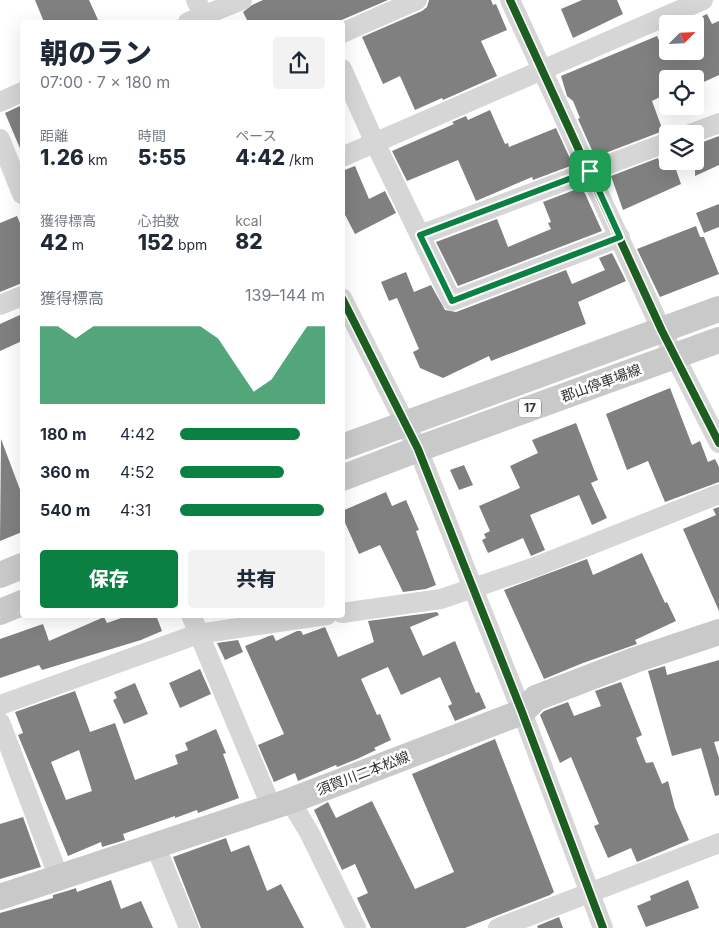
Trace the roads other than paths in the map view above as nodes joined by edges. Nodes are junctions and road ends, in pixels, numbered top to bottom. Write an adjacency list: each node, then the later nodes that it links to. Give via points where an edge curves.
1 (242, 0): 5 (street)
2 (417, 0): 6 (street)
3 (510, 0): 7 (street)
4 (704, 0): 7 (street)
5 (199, 15)
6 (345, 32)
7 (543, 70): 14 (street); 17 (street)
8 (345, 76): 14 (street)
9 (20, 93): 10 (street)
10 (0, 102)
11 (719, 123): 12 (street)
12 (704, 129)
13 (0, 139): 18 (street)
14 (375, 143): 16 (street); 19 (street)
15 (659, 145): 17 (street)
16 (345, 156)
17 (590, 171): 19 (street); 20 (street)
18 (20, 189)
19 (420, 235): 20 (street, via 452,301)
20 (620, 237): 25 (street)
21 (20, 297): 23 (street)
22 (345, 304): 28 (street)
23 (0, 305)
24 (719, 309): 25 (main road, 郡山停車場線 / 17)
25 (662, 331): 27 (street); 28 (main road, 郡山停車場線 / 17)
26 (719, 340): 27 (main road, 郡山停車場線 / 17)
27 (675, 357): 29 (street); 31 (main road, 郡山停車場線 / 17)
28 (406, 423): 30 (main road, 郡山停車場線 / 17); 31 (street)
29 (719, 442)
30 (345, 445)
31 (418, 448): 32 (main road, 郡山停車場線 / 17); 36 (street)
32 (345, 477)
33 (719, 494): 36 (street, via 535,567)
34 (20, 567): 35 (main road)
35 (0, 574)
36 (473, 588): 39 (street, via 441,598); 45 (street)
37 (20, 604): 38 (main road)
38 (0, 612)
39 (345, 613)
40 (192, 618): 43 (street)
41 (307, 618): 43 (street)
42 (719, 632): 45 (main road, 須賀川二本松線, via 536,698)
43 (198, 634): 44 (street); 47 (street)
44 (0, 705)
45 (522, 712): 47 (main road, 須賀川二本松線); 51 (street)
46 (0, 722): 50 (street)
47 (280, 804): 49 (main road, 須賀川二本松線); 54 (street, via 309,832)
48 (719, 843): 51 (street)
49 (155, 845): 50 (main road, 須賀川二本松線); 53 (street)
50 (59, 878): 52 (main road, 須賀川二本松線)
51 (590, 892): 55 (street); 56 (street)
52 (0, 897)
53 (189, 928)
54 (356, 928)
55 (498, 928)
56 (603, 928)

